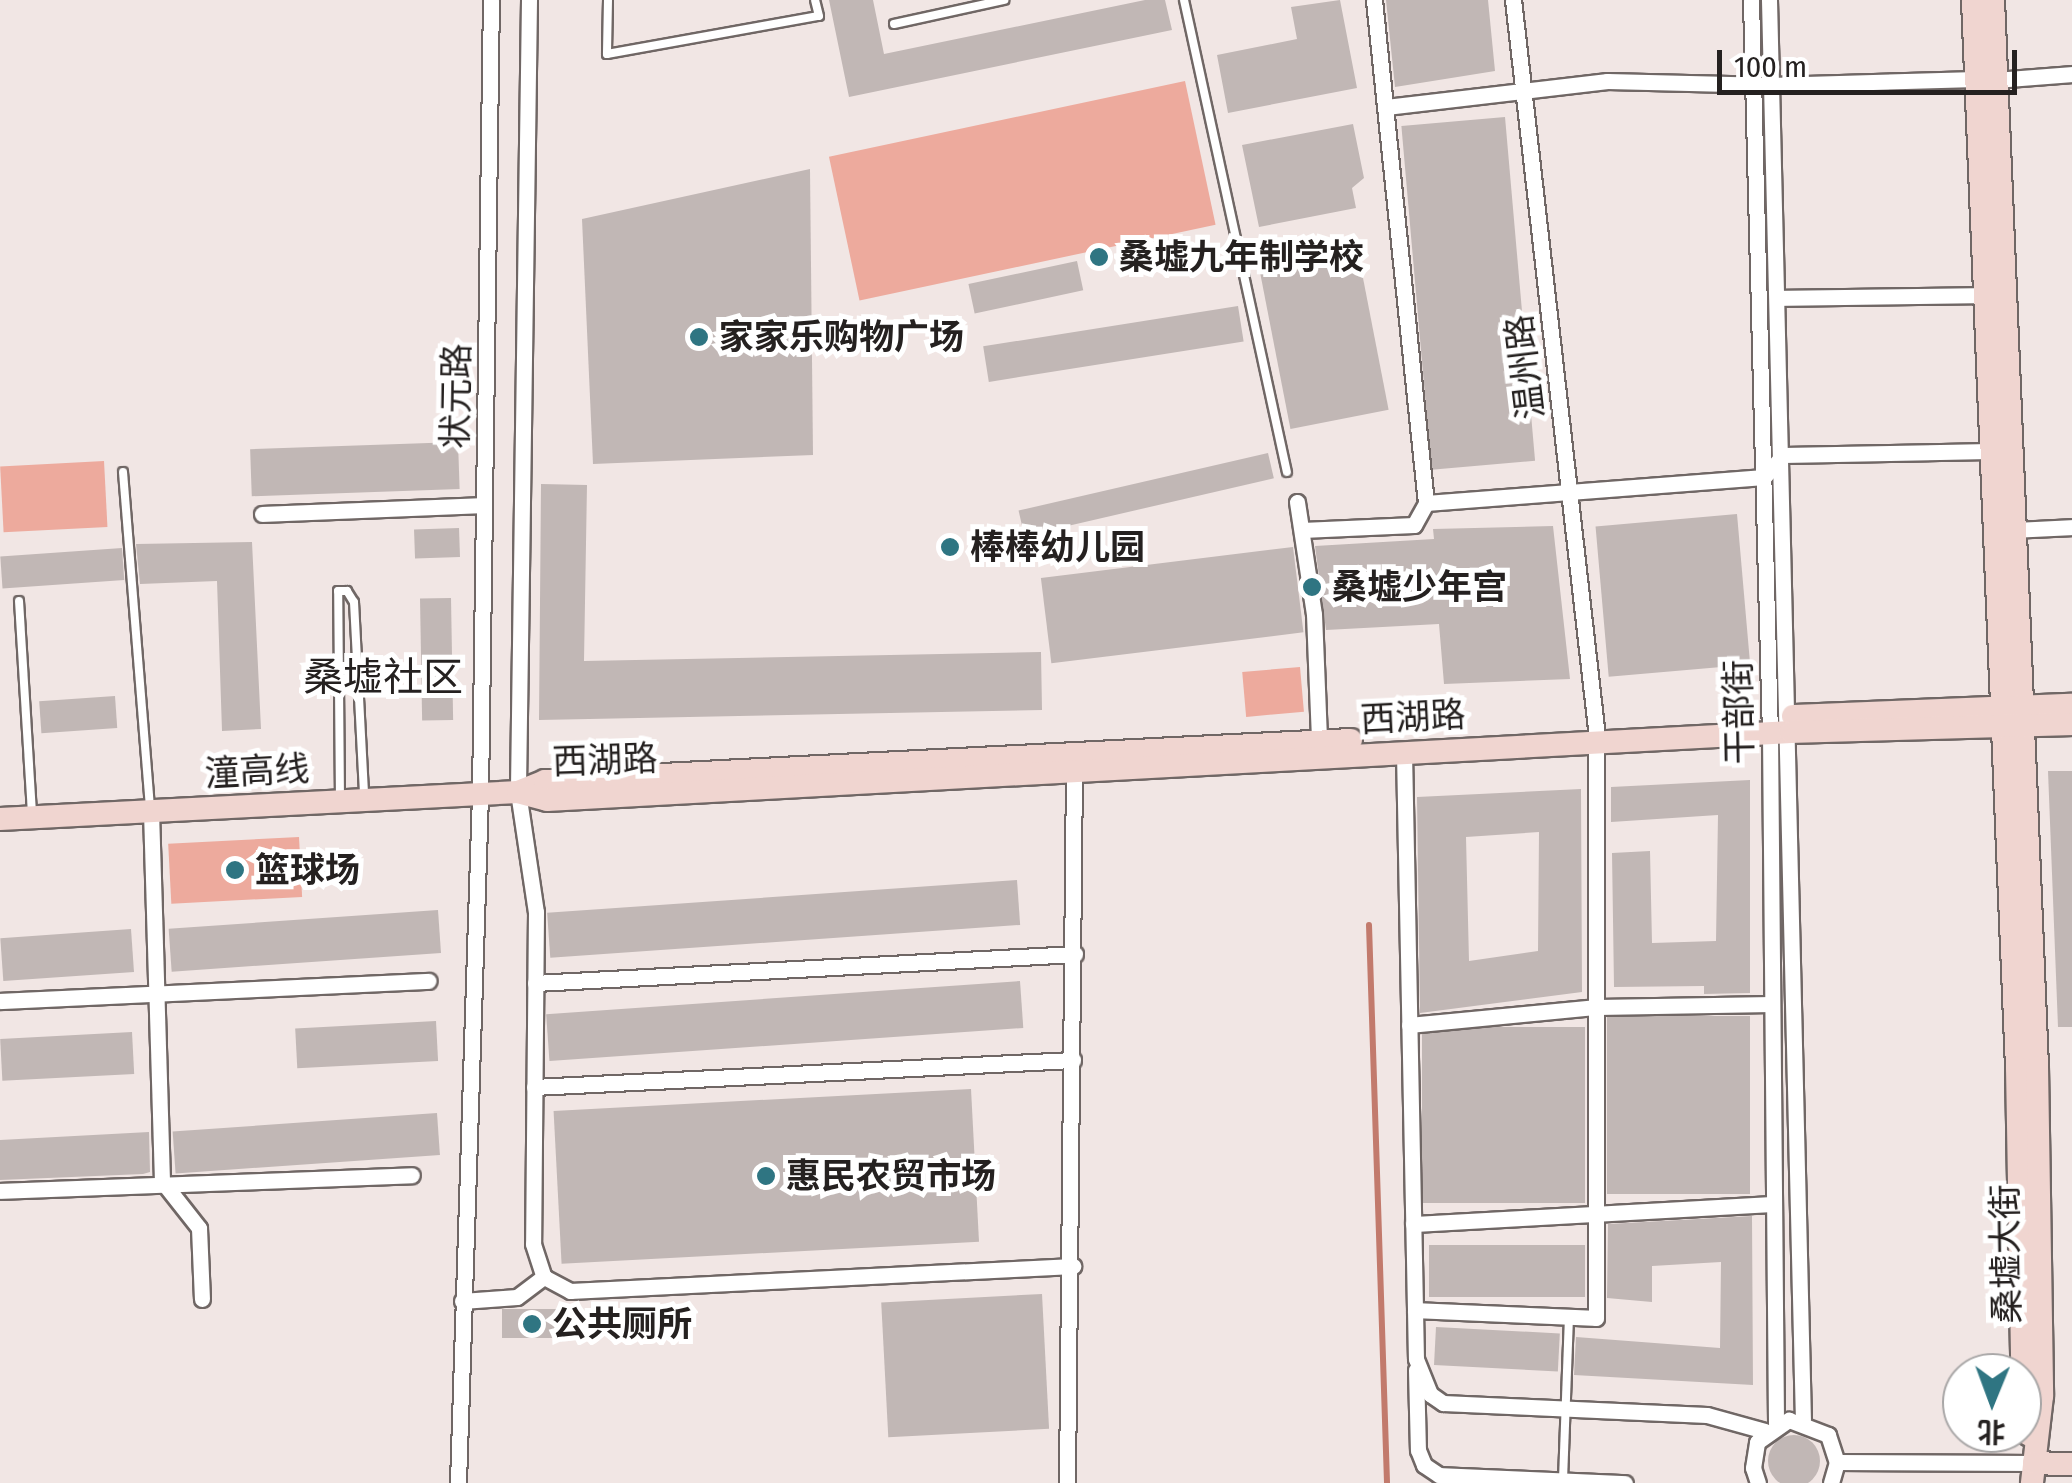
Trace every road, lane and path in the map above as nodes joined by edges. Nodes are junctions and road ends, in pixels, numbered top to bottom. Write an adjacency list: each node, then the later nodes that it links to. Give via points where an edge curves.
1 (491, 0): 30 (street, 状元路)
2 (529, 0): 44 (street, 状元路)
3 (608, 0): 4 (lane, via 607,54 819,16)
4 (816, 0)
5 (1004, 0): 13 (lane)
6 (1184, 0): 25 (lane)
7 (1374, 0): 19 (street)
8 (1513, 0): 18 (street, 温州路)
9 (1751, 0): 16 (street, 干部街)
10 (1769, 0): 17 (street, 干部街)
11 (1973, 0): 15 (main road)
12 (1992, 0): 15 (main road)
13 (894, 24)
14 (2072, 74): 15 (street)
15 (1986, 80): 17 (street); 20 (main road); 34 (main road)
16 (1753, 84): 17 (street); 18 (street, via 1607,81); 26 (street, 干部街)
17 (1772, 86): 21 (street, 干部街)
18 (1524, 90): 19 (street); 27 (street, 温州路)
19 (1386, 107): 29 (street)
20 (1984, 295): 21 (street); 22 (main road)
21 (1778, 298): 23 (street, 干部街)
22 (1990, 451): 23 (street); 37 (main road)
23 (1782, 455): 26 (street); 39 (street, 干部街)
24 (123, 472): 48 (lane)
25 (1288, 472)
26 (1764, 477): 27 (street); 39 (street, 干部街)
27 (1570, 489): 29 (street); 40 (street, 温州路)
28 (1297, 502): 33 (street)
29 (1426, 502): 33 (street, via 1414,525)
30 (484, 505): 31 (street); 45 (street, 状元路)
31 (262, 514)
32 (2072, 527): 34 (street)
33 (1302, 530): 41 (street)
34 (2013, 530): 37 (main road)
35 (19, 600): 49 (lane)
36 (2072, 705): 37 (main road, 西湖路)
37 (2011, 716): 38 (main road, 西湖路); 39 (main road, 西湖路); 79 (main road, 桑墟大街, via 2022,1395)
38 (2072, 724)
39 (1780, 725): 40 (main road, 西湖路); 56 (street, 干部街); 75 (street, 干部街)
40 (1596, 735): 41 (main road, 西湖路); 42 (main road, 西湖路); 57 (street, 温州路)
41 (1320, 741): 43 (main road, 西湖路)
42 (1404, 752): 43 (main road, 西湖路); 58 (street)
43 (1074, 762): 44 (main road, 西湖路, via 545,781); 51 (street)
44 (518, 792): 45 (main road, 潼高线); 53 (street, 状元路, via 536,912)
45 (480, 794): 46 (main road, 潼高线); 70 (street, 状元路)
46 (365, 800): 47 (main road, 潼高线); 47 (lane, via 354,602 338,591)
47 (340, 802): 48 (main road, 潼高线)
48 (151, 812): 49 (main road, 潼高线); 54 (street)
49 (32, 818): 50 (main road, 潼高线)
50 (0, 820)
51 (1075, 954): 53 (street); 59 (street)
52 (429, 982): 54 (street)
53 (535, 983): 60 (street, 状元路)
54 (156, 991): 55 (street); 62 (street)
55 (0, 1002)
56 (1772, 1004): 57 (street); 64 (street, 干部街)
57 (1596, 1008): 58 (street); 65 (street, 温州路)
58 (1409, 1024): 66 (street)
59 (1072, 1060): 60 (street); 67 (street)
60 (534, 1087): 68 (street, 状元路, via 533,1244)
61 (412, 1175): 62 (street)
62 (162, 1181): 63 (street); 69 (street, via 199,1228)
63 (0, 1191)
64 (1773, 1204): 65 (street); 76 (street, 干部街)
65 (1596, 1215): 66 (street); 72 (street, 温州路, via 1596,1318)
66 (1413, 1224): 71 (street)
67 (1072, 1266): 68 (street, via 570,1291); 83 (street)
68 (544, 1277): 70 (street, via 517,1297)
69 (202, 1299)
70 (462, 1301): 82 (street, 状元路)
71 (1414, 1310): 72 (street); 73 (street)
72 (1569, 1316): 74 (lane)
73 (1416, 1359): 74 (street, via 1430,1394 1444,1403); 80 (street, via 1424,1464 1439,1475)
74 (1566, 1408): 76 (street, via 1707,1416); 80 (lane)
75 (1803, 1420): 76 (street); 77 (street, via 1828,1435)
76 (1771, 1428): 81 (street, 干部街, via 1752,1455)
77 (1837, 1462): 79 (street); 85 (street)
78 (2072, 1464): 79 (main road)
79 (2033, 1473)
80 (1563, 1480): 84 (street)
81 (1754, 1482)
82 (458, 1483)
83 (1067, 1483)
84 (1625, 1483)
85 (1831, 1483)

